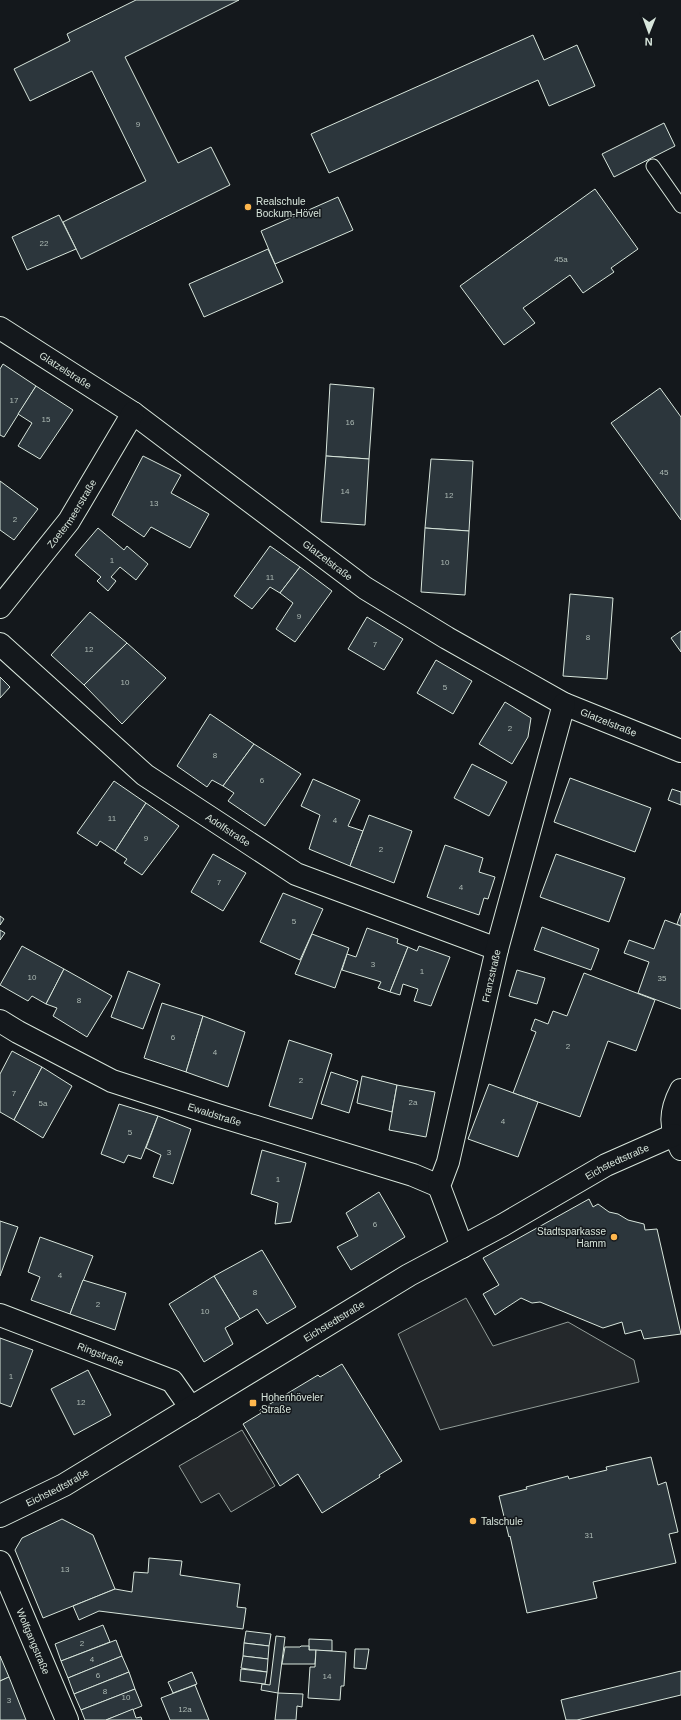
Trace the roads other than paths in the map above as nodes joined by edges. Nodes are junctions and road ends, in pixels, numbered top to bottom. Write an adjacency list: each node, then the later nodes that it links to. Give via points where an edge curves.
1 (653, 166): 2 (lane)
2 (681, 206)
3 (0, 328): 4 (street, Glatzelstraße)
4 (133, 414): 5 (street, Zoetermeerstraße, via 69,521); 7 (street, Glatzelstraße, via 365,588)
5 (0, 607)
6 (0, 644): 9 (street, Adolfstraße, via 145,775 296,874)
7 (564, 704): 8 (street, Glatzelstraße); 9 (street, Franzstraße)
8 (681, 751)
9 (497, 949): 13 (street, Franzstraße, via 448,1162)
10 (0, 1021): 13 (street, Ewaldstraße, via 112,1081 217,1116 413,1175)
11 (681, 1090): 12 (street, via 672,1119)
12 (678, 1142): 14 (street, Eichstedtstraße, via 606,1165)
13 (439, 1186): 14 (street)
14 (462, 1247): 16 (street, Eichstedtstraße, via 409,1275)
15 (0, 1315): 16 (street, Ringstraße, via 172,1381)
16 (191, 1408): 17 (street, Eichstedtstraße, via 64,1485)
17 (0, 1516)
18 (0, 1562): 19 (street, Wolfgangstraße)
19 (67, 1720)

